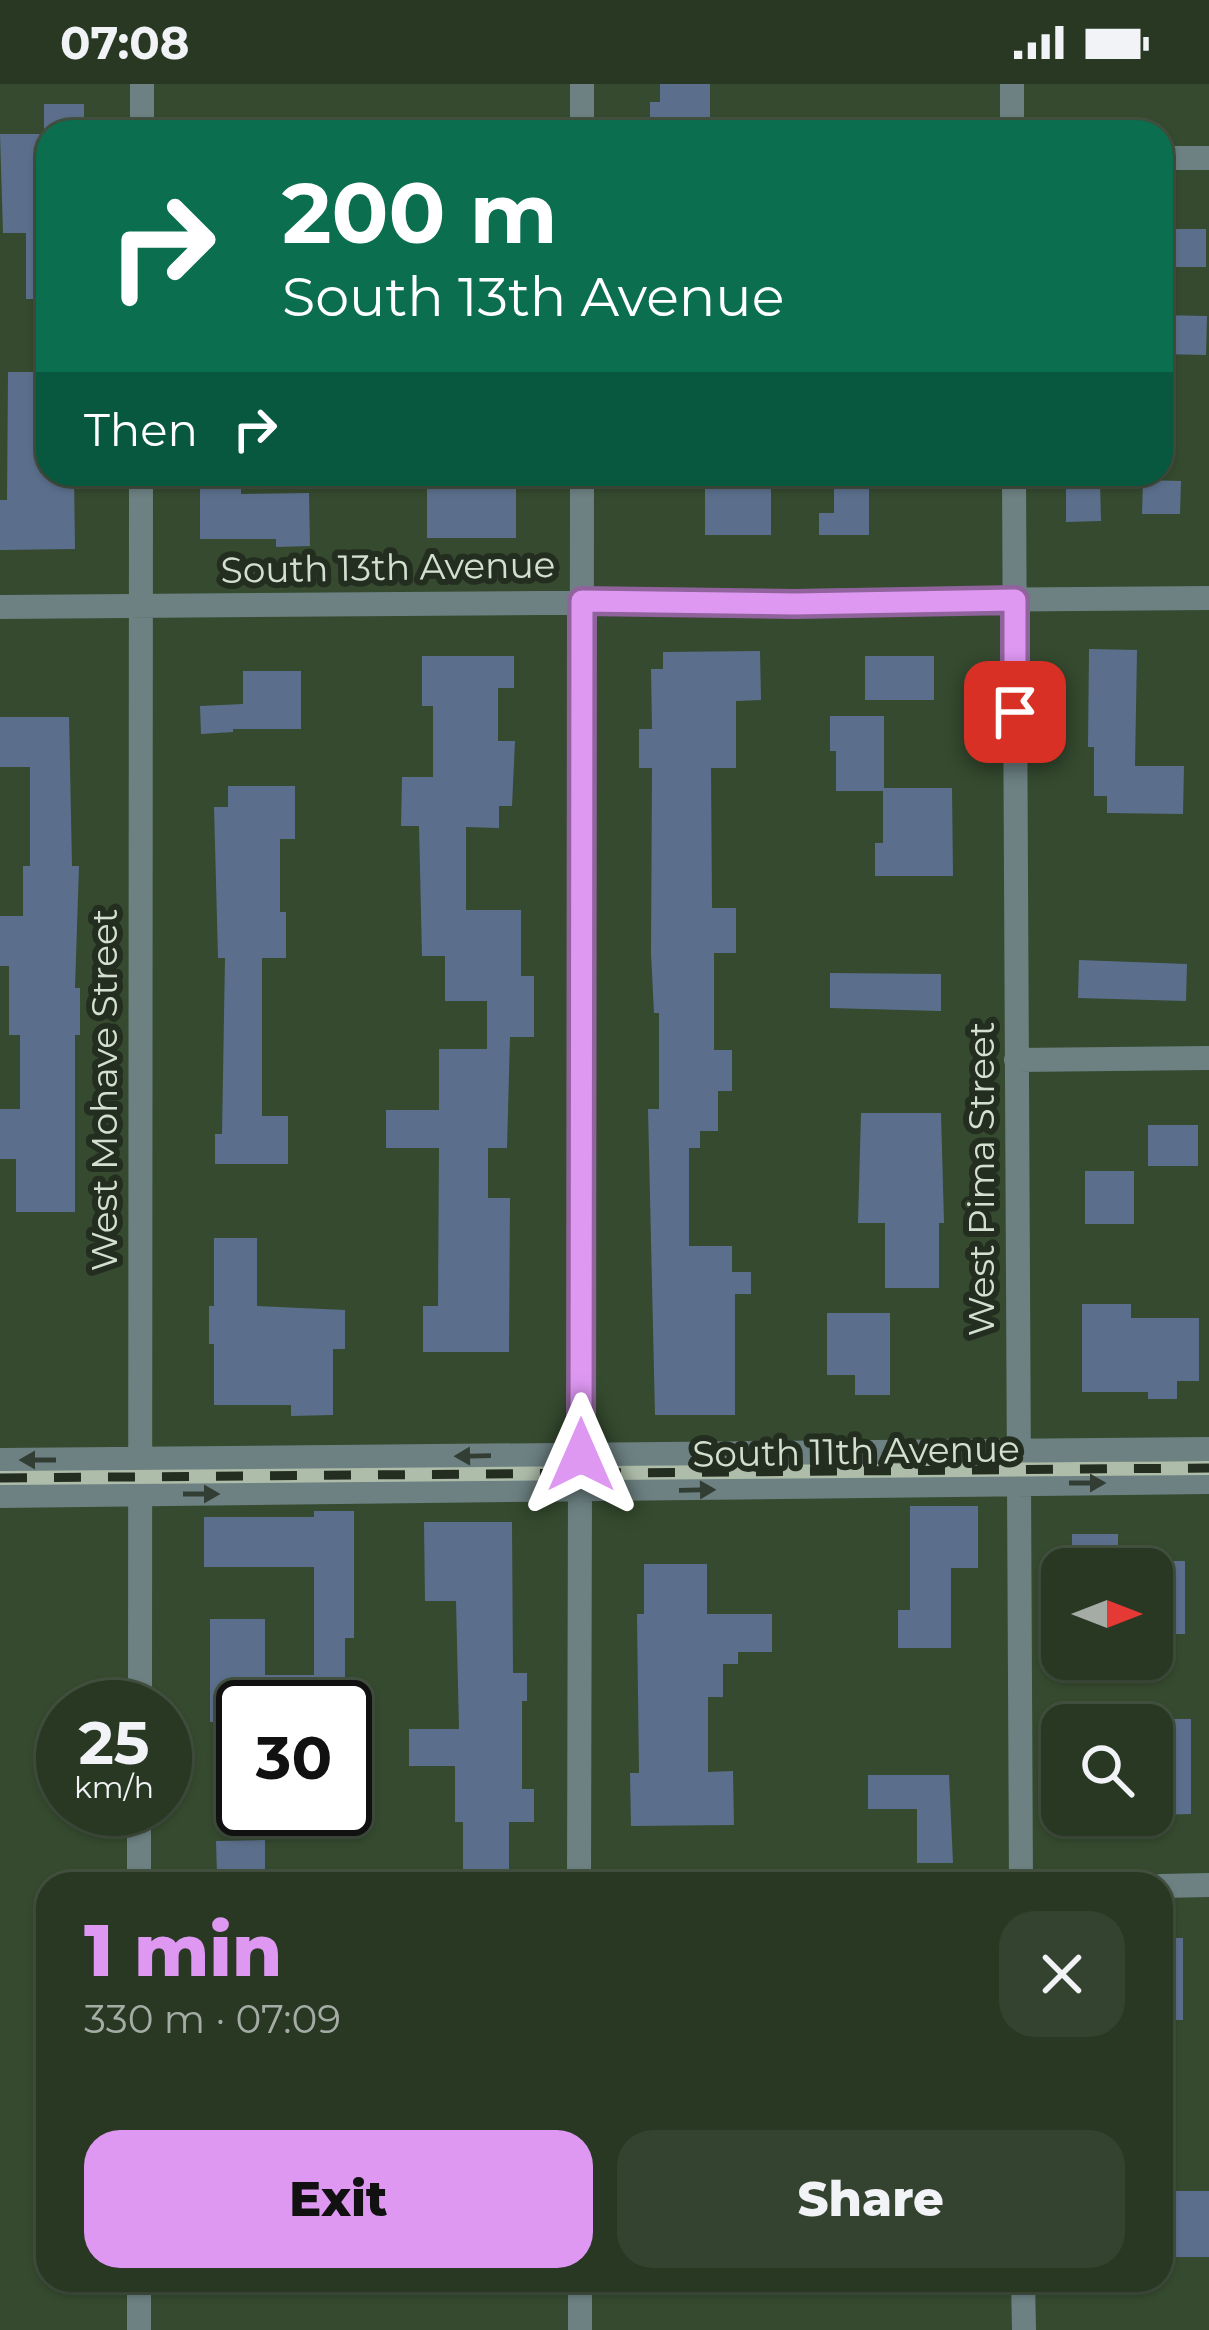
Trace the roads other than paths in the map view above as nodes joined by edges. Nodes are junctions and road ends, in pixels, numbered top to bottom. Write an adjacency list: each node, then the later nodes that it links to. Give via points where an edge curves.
1 (142, 84): 4 (street)
2 (581, 84): 5 (street)
3 (1012, 84): 6 (street)
4 (142, 120)
5 (581, 120)
6 (1012, 120)
7 (1173, 158): 8 (street)
8 (1209, 158)
9 (141, 486): 15 (street, West Mohave Street)
10 (582, 486): 14 (street)
11 (1014, 486): 13 (street, West Pima Street)
12 (1209, 598): 13 (street, South 13th Avenue)
13 (1015, 600): 14 (street, South 13th Avenue); 18 (street, West Pima Street)
14 (582, 601): 15 (street, South 13th Avenue); 21 (street)
15 (141, 606): 16 (street, South 13th Avenue); 23 (street, West Mohave Street)
16 (0, 607)
17 (1209, 1058): 18 (street)
18 (1016, 1060): 20 (street, West Pima Street)
19 (1209, 1449): 20 (street, South 11th Avenue)
20 (1018, 1451): 21 (street, South 11th Avenue); 25 (street, West Pima Street)
21 (581, 1455): 23 (street, South 11th Avenue, one-way to 23)
22 (0, 1460): 23 (street, South 11th Avenue, one-way to 22)
23 (140, 1460): 27 (street, West Mohave Street)
24 (1209, 1483): 25 (street, South 11th Avenue, one-way to 24)
25 (1018, 1484): 26 (street, South 11th Avenue, one-way to 25); 33 (street, West Pima Street)
26 (580, 1491): 27 (street, South 11th Avenue, one-way to 26); 32 (street)
27 (140, 1494): 28 (street, South 11th Avenue); 29 (street, West Mohave Street)
28 (0, 1496)
29 (140, 1680)
30 (140, 1836): 31 (street)
31 (140, 1872)
32 (579, 1872)
33 (1021, 1872)
34 (1209, 1885): 35 (street)
35 (1173, 1886)
36 (139, 2292): 39 (street)
37 (580, 2292): 40 (street)
38 (1024, 2292): 41 (street)
39 (139, 2330)
40 (580, 2330)
41 (1024, 2330)

